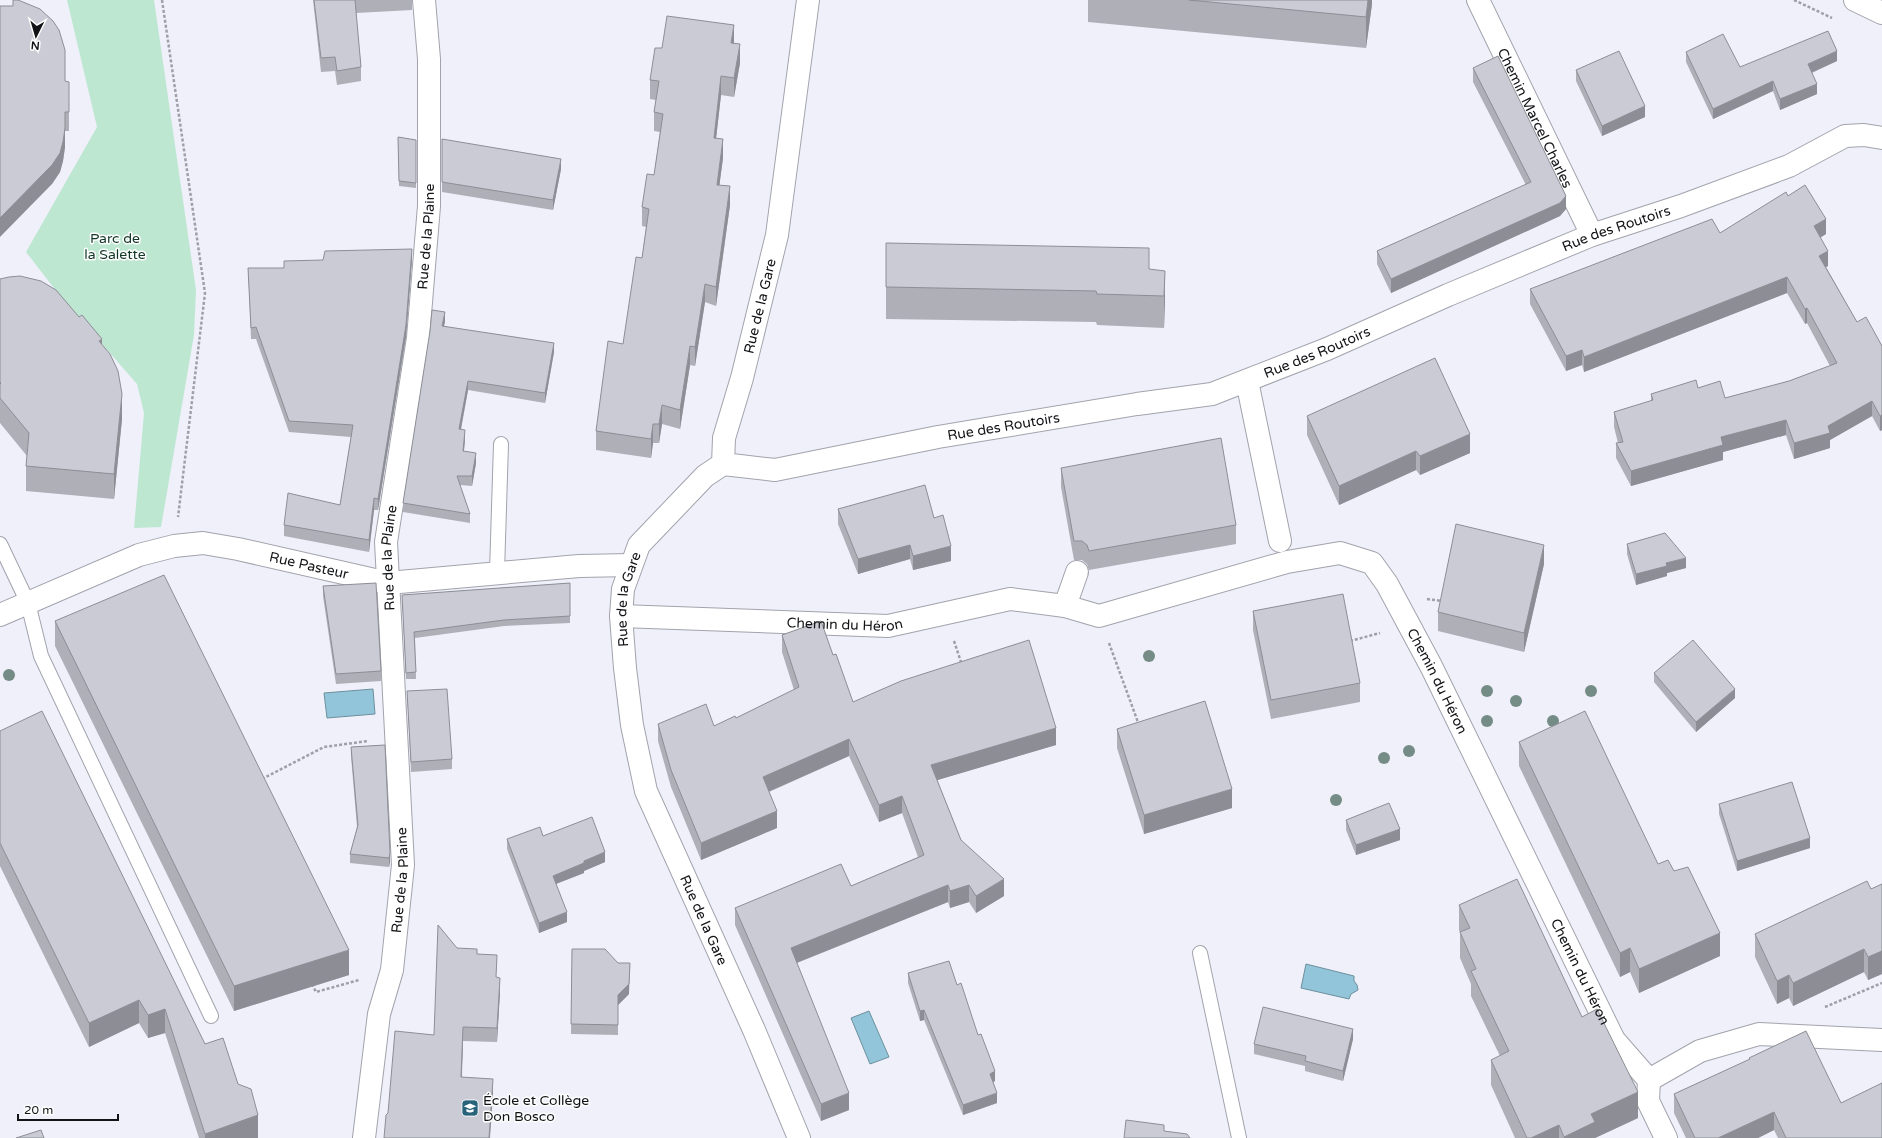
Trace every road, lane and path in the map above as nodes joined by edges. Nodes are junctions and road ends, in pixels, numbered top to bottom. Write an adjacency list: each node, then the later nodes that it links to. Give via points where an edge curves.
1 (162, 0): 14 (path, via 205,293)
2 (424, 0): 18 (street, Rue de la Plaine, via 429,58 429,206 418,338 386,542)
3 (808, 0): 11 (street, Rue de la Gare, via 777,234 742,378 724,438)
4 (1478, 0): 8 (street, Chemin Marcel Charles)
5 (1855, 0): 6 (street)
6 (1882, 13)
7 (1882, 138): 8 (street, Rue des Routoirs, via 1864,135 1845,136 1789,166 1681,206)
8 (1592, 235): 9 (street, Rue des Routoirs, via 1448,295 1328,349)
9 (1247, 381): 11 (street, Rue des Routoirs, via 1212,394 938,437 775,470); 12 (street)
10 (501, 444): 16 (lane)
11 (723, 464): 15 (street, Rue de la Gare, via 705,476 639,545)
12 (1280, 541)
13 (0, 544): 19 (lane)
14 (174, 546): 18 (street, Rue Pasteur, via 202,543 238,549); 19 (street, Rue Pasteur, via 139,555)
15 (631, 564): 16 (street, Rue Pasteur); 23 (street, Rue de la Gare, via 623,589)
16 (497, 572): 18 (street, Rue Pasteur)
17 (1076, 572): 20 (street)
18 (388, 583): 27 (street, Rue de la Plaine)
19 (28, 603): 22 (street, Rue Pasteur); 34 (lane, via 41,656)
20 (1065, 606): 21 (street, Chemin du Héron, via 1010,599); 24 (street, Chemin du Héron)
21 (946, 614): 23 (street, Chemin du Héron, via 888,626); 25 (path)
22 (0, 615)
23 (621, 616): 38 (street, Rue de la Gare, via 632,725 646,791 754,1030)
24 (1099, 616): 26 (path); 36 (street, Chemin du Héron, via 1287,562 1340,553 1372,563 1387,584 1431,666 1614,1040)
25 (964, 670)
26 (1141, 732)
27 (396, 737): 28 (path, via 324,747); 30 (street, Rue de la Plaine, via 404,865)
28 (256, 782)
29 (1200, 953): 39 (lane)
30 (392, 970): 31 (path, via 316,992); 37 (street, Rue de la Plaine, via 379,1014)
31 (309, 978)
32 (1882, 983): 33 (path)
33 (1824, 1007)
34 (211, 1016)
35 (1882, 1040): 36 (street, via 1760,1034 1700,1051)
36 (1649, 1080): 40 (street, via 1648,1101)
37 (364, 1138)
38 (799, 1138)
39 (1239, 1138)
40 (1666, 1138)

